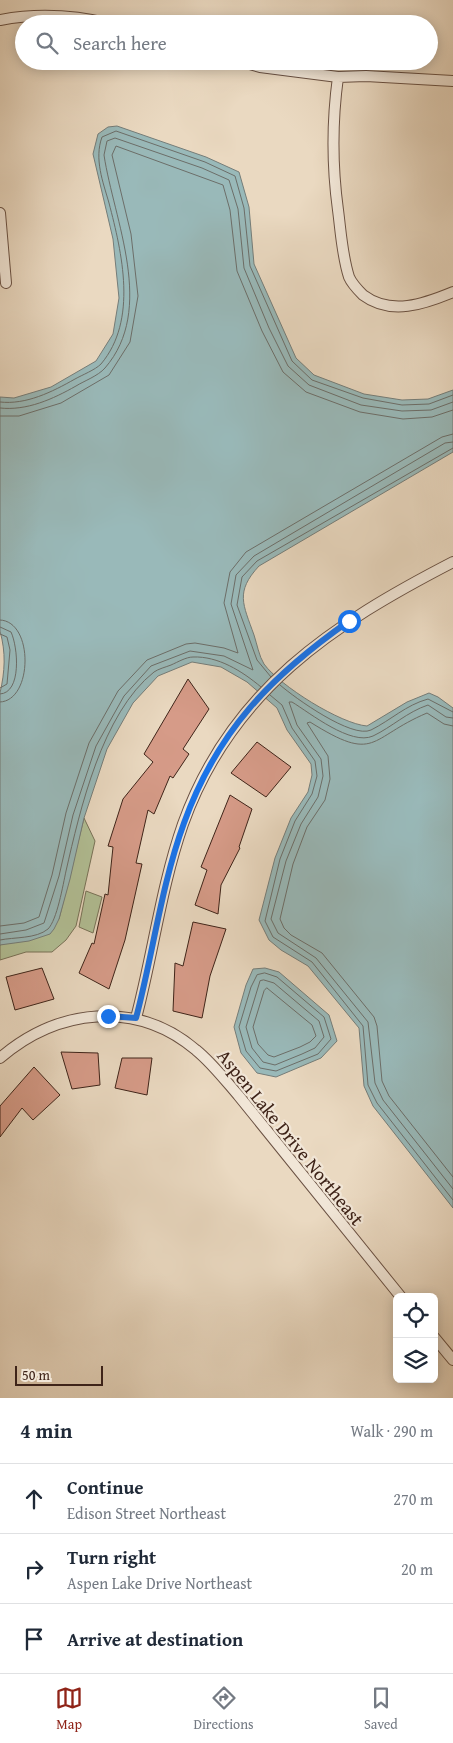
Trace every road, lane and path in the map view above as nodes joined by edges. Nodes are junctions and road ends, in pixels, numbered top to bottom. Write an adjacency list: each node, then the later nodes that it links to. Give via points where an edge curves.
1 (15, 18): 2 (street)
2 (0, 20)
3 (281, 70): 4 (street)
4 (338, 78): 5 (street, via 366,76); 8 (street, via 334,162 340,238 350,279 368,298 390,306 416,304)
5 (453, 81)
6 (0, 213): 7 (street)
7 (6, 283)
8 (453, 292)
9 (453, 562): 10 (street, via 349,621 292,664 250,705 213,759 183,824)
10 (136, 1018): 11 (street, Aspen Lake Drive Northeast, via 91,1017 52,1026 30,1035); 12 (street, Aspen Lake Drive Northeast, via 176,1036 213,1066)
11 (0, 1058)
12 (398, 1293)
13 (435, 1338): 14 (street)
14 (453, 1360)

